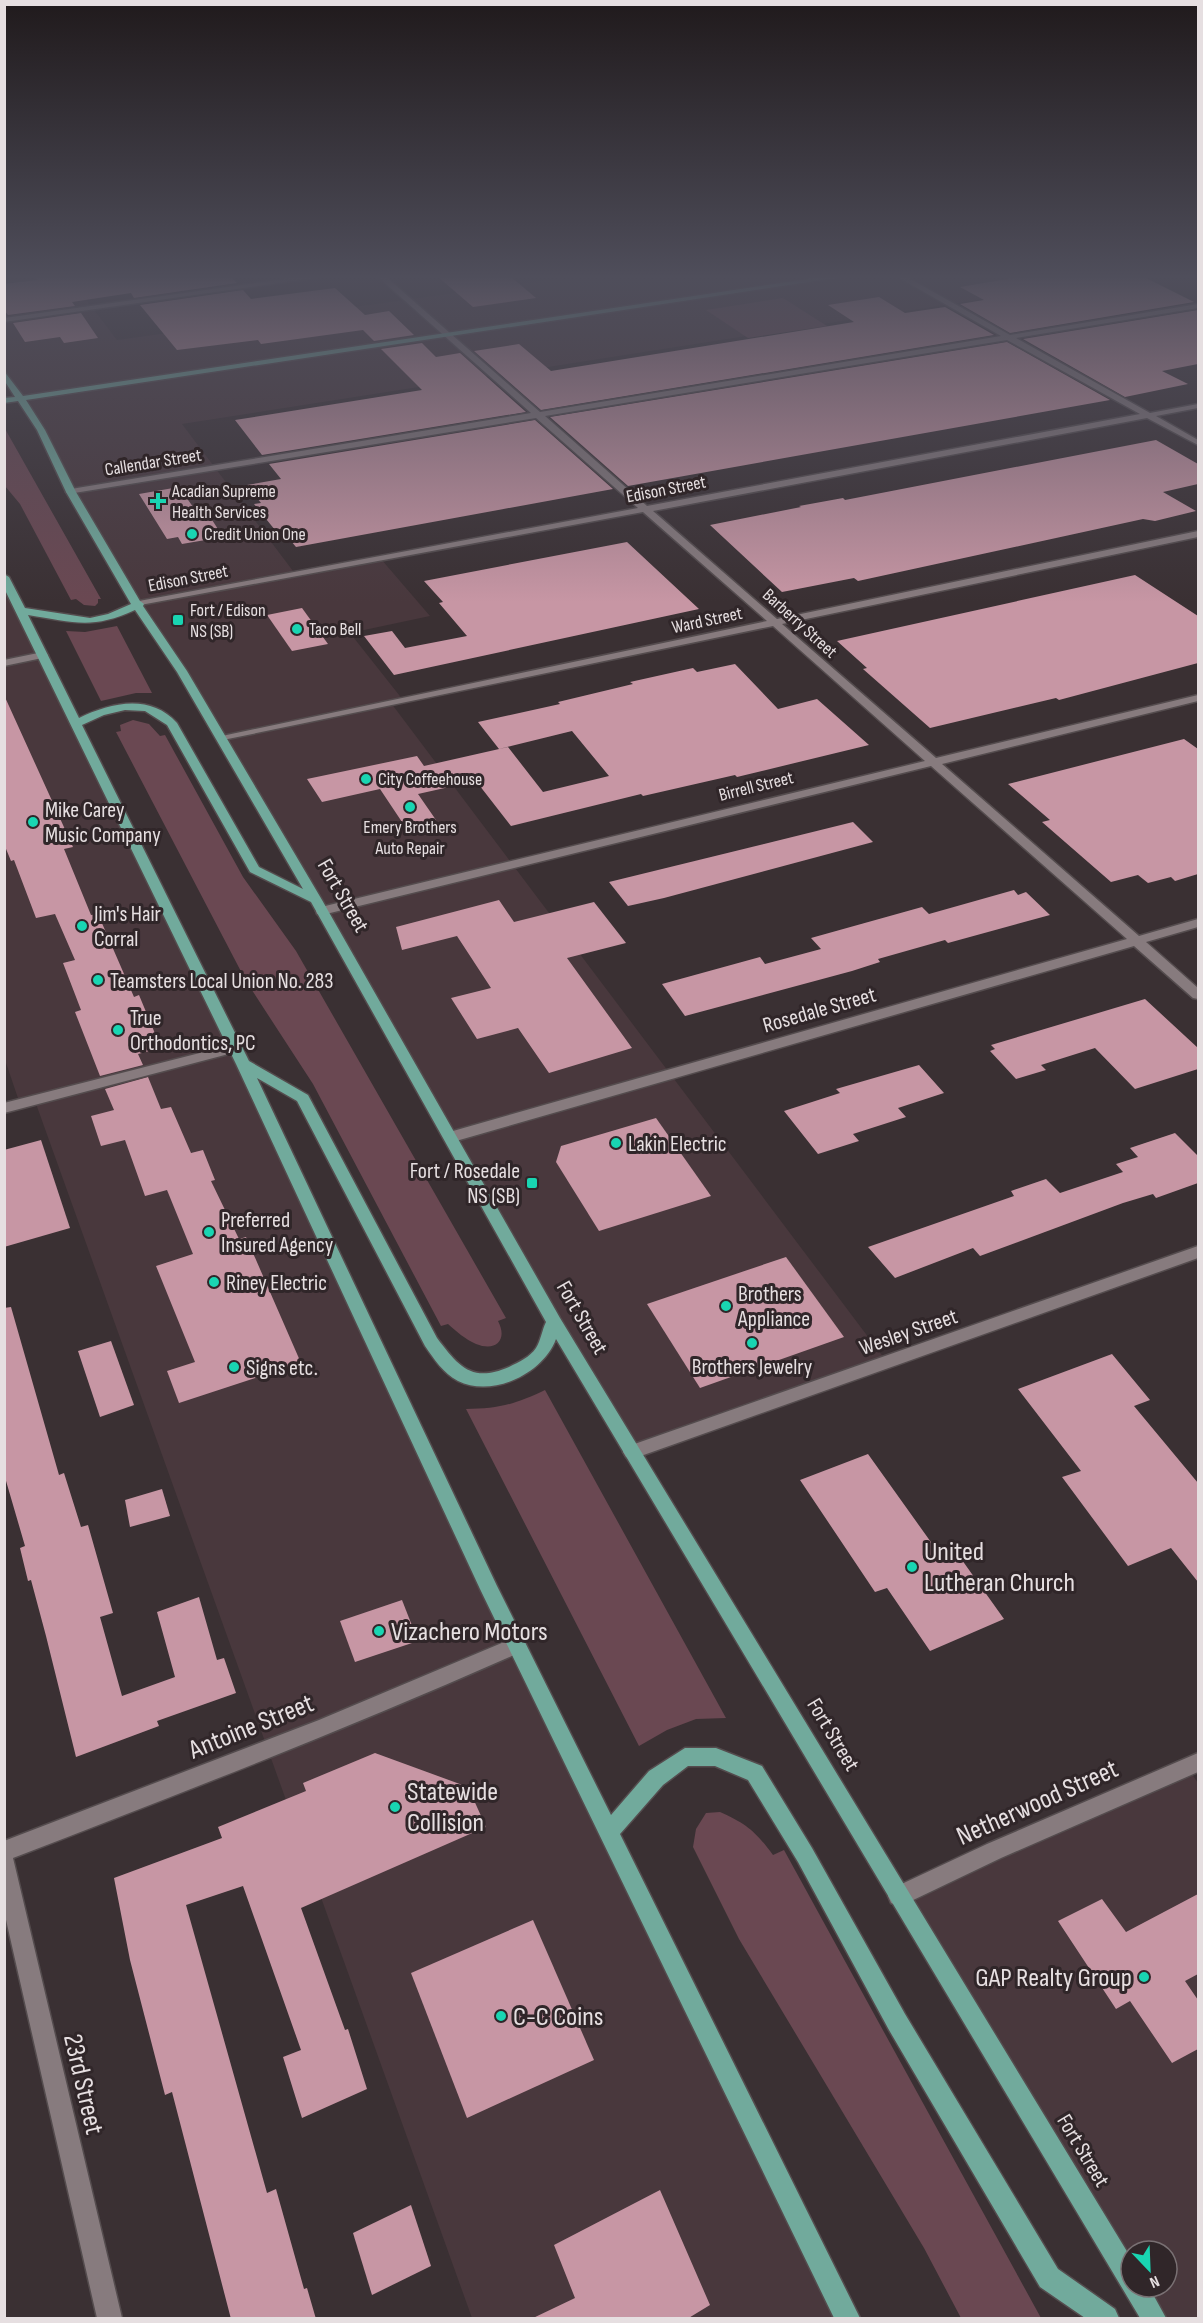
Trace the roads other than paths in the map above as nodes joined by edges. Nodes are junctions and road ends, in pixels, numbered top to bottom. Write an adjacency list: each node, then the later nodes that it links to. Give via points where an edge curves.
1 (11, 384): 6 (main road, Fort Street)
2 (120, 384): 6 (main road)
3 (503, 384): 9 (street, Barberry Street)
4 (727, 384): 9 (street, Callendar Street)
5 (1093, 384): 10 (street)
6 (21, 399): 7 (main road); 12 (main road, Fort Street)
7 (4, 401)
8 (1198, 406): 10 (street, Edison Street)
9 (538, 416): 12 (street, Callendar Street); 13 (street, Barberry Street)
10 (1149, 416): 11 (street); 13 (street, Edison Street)
11 (1198, 443)
12 (71, 492): 16 (main road, Fort Street)
13 (644, 510): 16 (street, Edison Street); 18 (street, Barberry Street)
14 (1198, 534): 18 (street, Ward Street)
15 (4, 578): 17 (main road)
16 (139, 604): 17 (main road, via 111,617 90,621); 23 (main road, Fort Street)
17 (21, 611): 19 (main road)
18 (775, 623): 23 (street, Ward Street); 24 (street, Barberry Street)
19 (43, 655): 20 (street); 22 (main road)
20 (4, 663)
21 (1198, 698): 24 (street, Birrell Street)
22 (76, 724): 25 (main road, via 102,711 124,706 160,712 171,723 254,869); 29 (main road)
23 (222, 739): 25 (main road, Fort Street)
24 (932, 762): 25 (street, Birrell Street); 27 (street, Barberry Street)
25 (319, 905): 31 (main road, Fort Street)
26 (1198, 923): 27 (street, Rosedale Street)
27 (1136, 941): 28 (street, Barberry Street); 31 (street, Rosedale Street)
28 (1198, 995)
29 (239, 1056): 30 (street); 33 (main road, via 303,1098 431,1342 448,1366 472,1380 494,1380 526,1367 542,1352); 35 (main road)
30 (4, 1108)
31 (452, 1137): 33 (main road, Fort Street)
32 (1198, 1252): 34 (street, Wesley Street)
33 (554, 1322): 34 (main road, Fort Street)
34 (632, 1452): 40 (main road, Fort Street)
35 (516, 1645): 37 (main road); 38 (street, Antoine Street, via 448,1676)
36 (1198, 1762): 40 (street, Netherwood Street)
37 (609, 1832): 43 (main road, via 730,2085); 45 (main road, via 656,1778 685,1757 716,1757 755,1773 1049,2278)
38 (4, 1851)
39 (4, 1862): 44 (street, 23rd Street)
40 (899, 1896): 41 (main road, Fort Street)
41 (1119, 2261)
42 (1142, 2299): 46 (main road)
43 (848, 2317)
44 (109, 2319)
45 (1106, 2319)
46 (1154, 2319)

